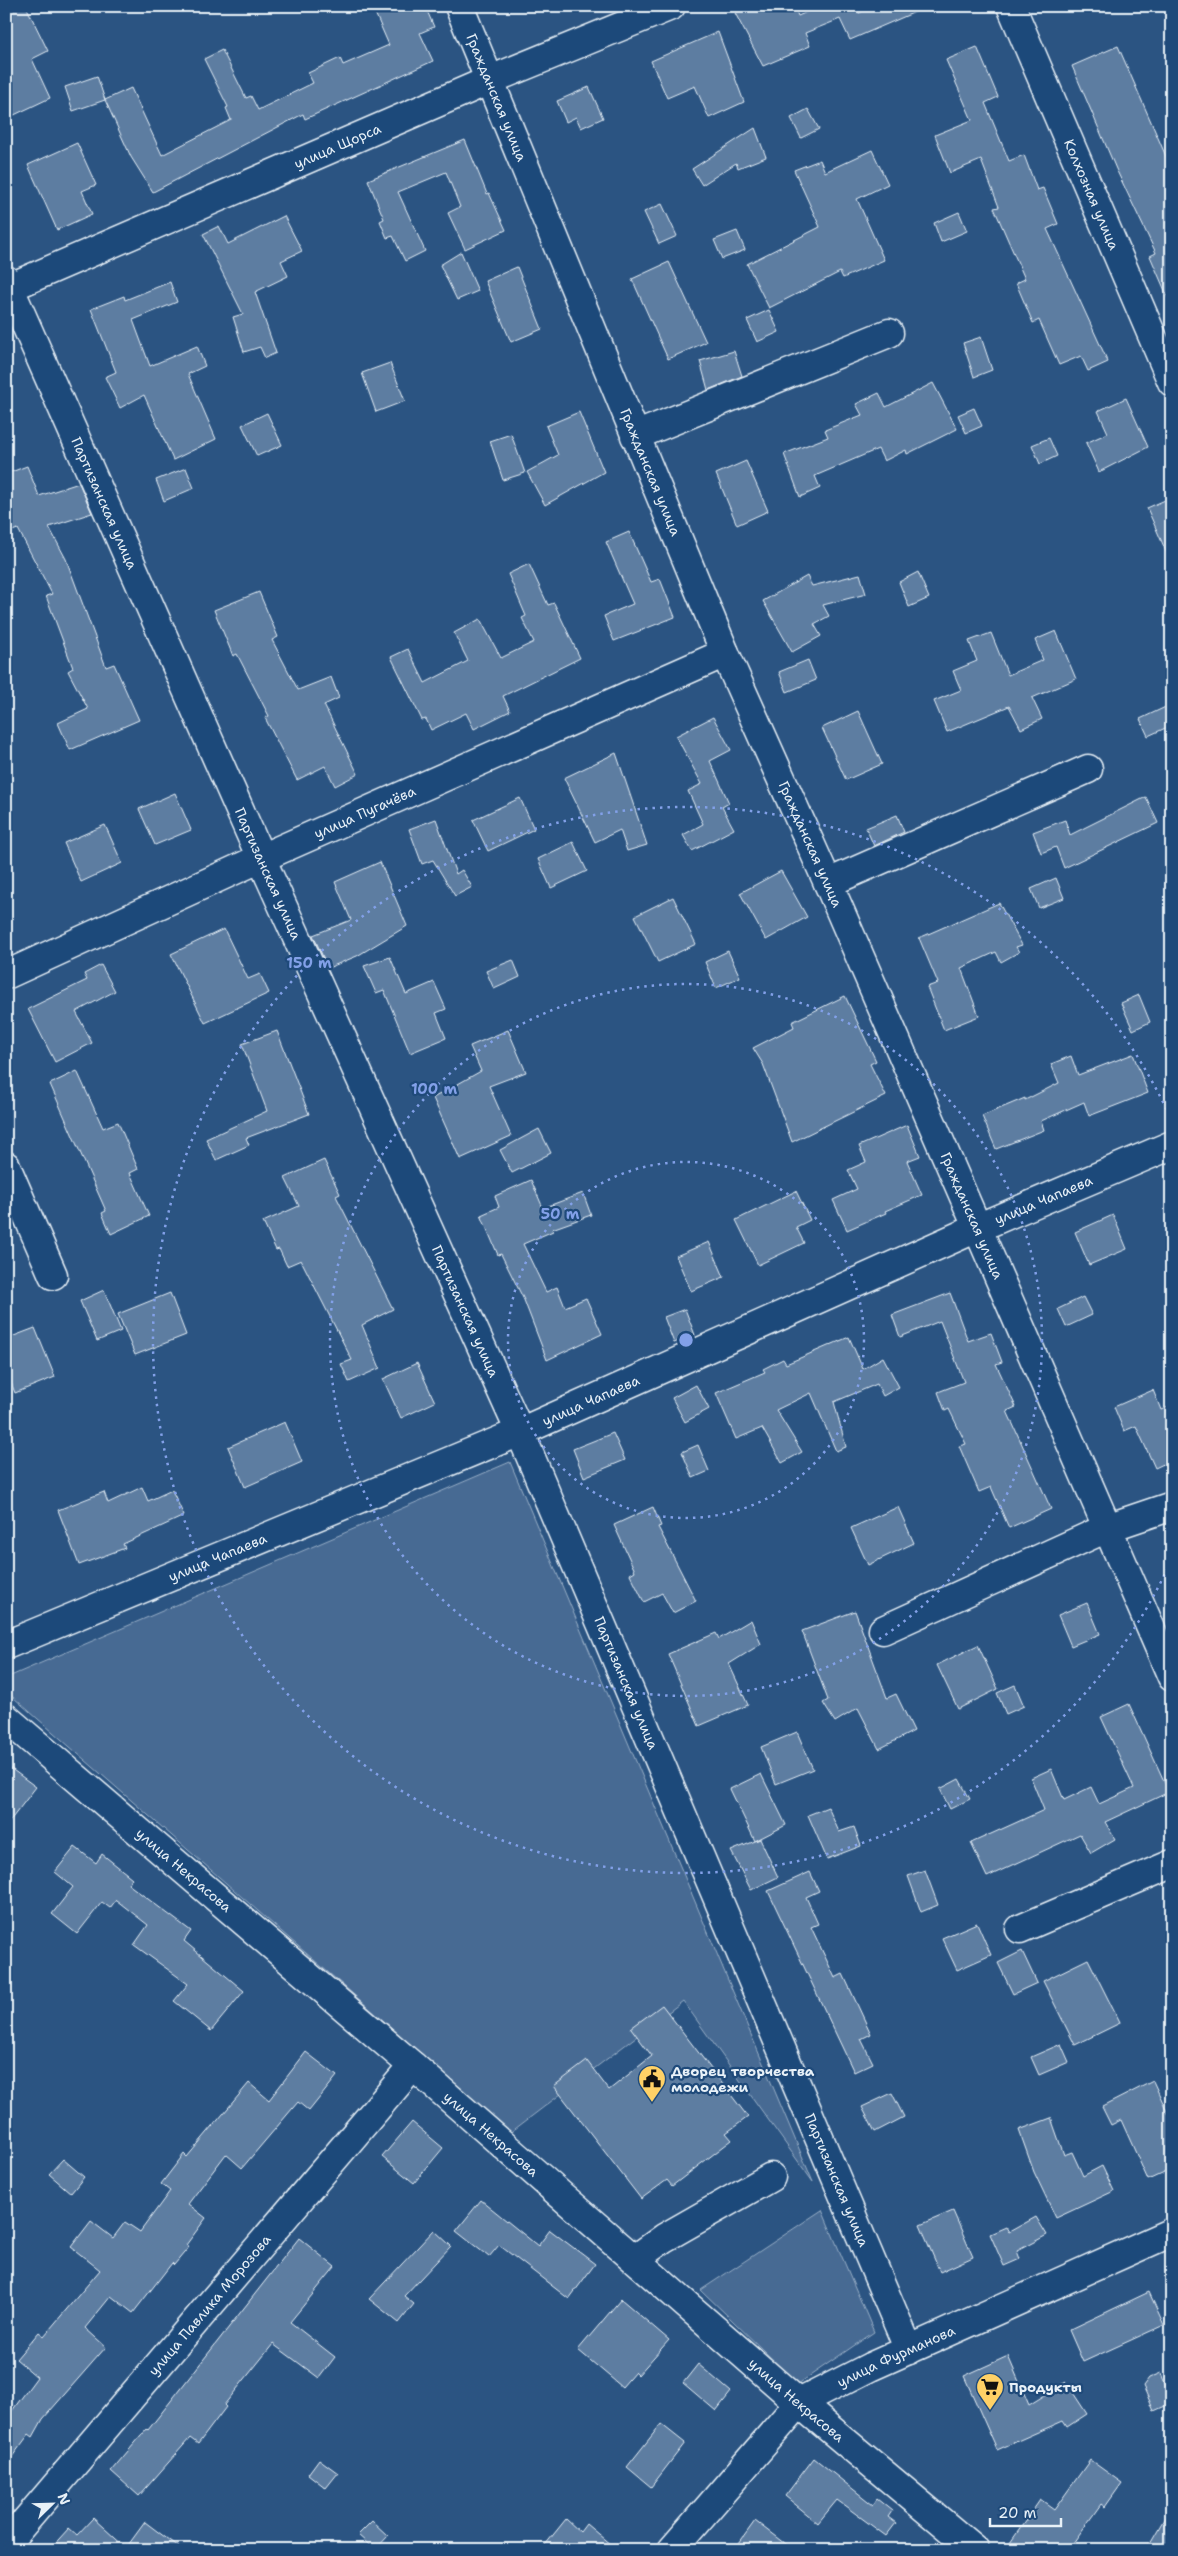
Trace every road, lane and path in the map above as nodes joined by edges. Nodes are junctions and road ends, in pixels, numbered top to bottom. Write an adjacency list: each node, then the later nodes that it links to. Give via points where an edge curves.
1 (459, 6): 4 (street, Гражданская улица)
2 (671, 6): 4 (street, улица Щорса)
3 (1011, 6): 7 (street, Колхозная улица)
4 (490, 80): 5 (street, улица Щорса); 8 (street, Гражданская улица)
5 (7, 286): 11 (street, Партизанская улица)
6 (889, 333): 8 (street)
7 (1172, 382)
8 (635, 436): 9 (street, Гражданская улица)
9 (725, 653): 11 (street, улица Пугачёва); 12 (street, Гражданская улица)
10 (1088, 769): 12 (street)
11 (261, 858): 13 (street, улица Пугачёва); 18 (street, Партизанская улица)
12 (828, 883): 16 (street, Гражданская улица)
13 (6, 975)
14 (1172, 1145): 16 (street, улица Чапаева)
15 (6, 1166): 17 (street)
16 (978, 1228): 18 (street, улица Чапаева); 20 (street, Гражданская улица)
17 (53, 1276)
18 (520, 1432): 22 (street, улица Чапаева); 31 (street, Партизанская улица)
19 (1172, 1506): 20 (street)
20 (1107, 1528): 21 (street); 23 (street, Гражданская улица)
21 (882, 1630)
22 (6, 1645)
23 (1172, 1677)
24 (6, 1718): 27 (street, улица Некрасова)
25 (1172, 1864): 26 (street)
26 (1020, 1929)
27 (413, 2066): 30 (street, улица Некрасова); 33 (street, улица Павлика Морозова)
28 (771, 2177): 30 (street, via 664,2238)
29 (1172, 2232): 31 (street, улица Фурманова)
30 (635, 2259): 32 (street, улица Некрасова)
31 (909, 2350): 32 (street, улица Фурманова)
32 (799, 2403): 35 (street, улица Фурманова); 36 (street, улица Некрасова)
33 (6, 2545): 34 (street)
34 (12, 2550)
35 (672, 2550)
36 (975, 2550)

